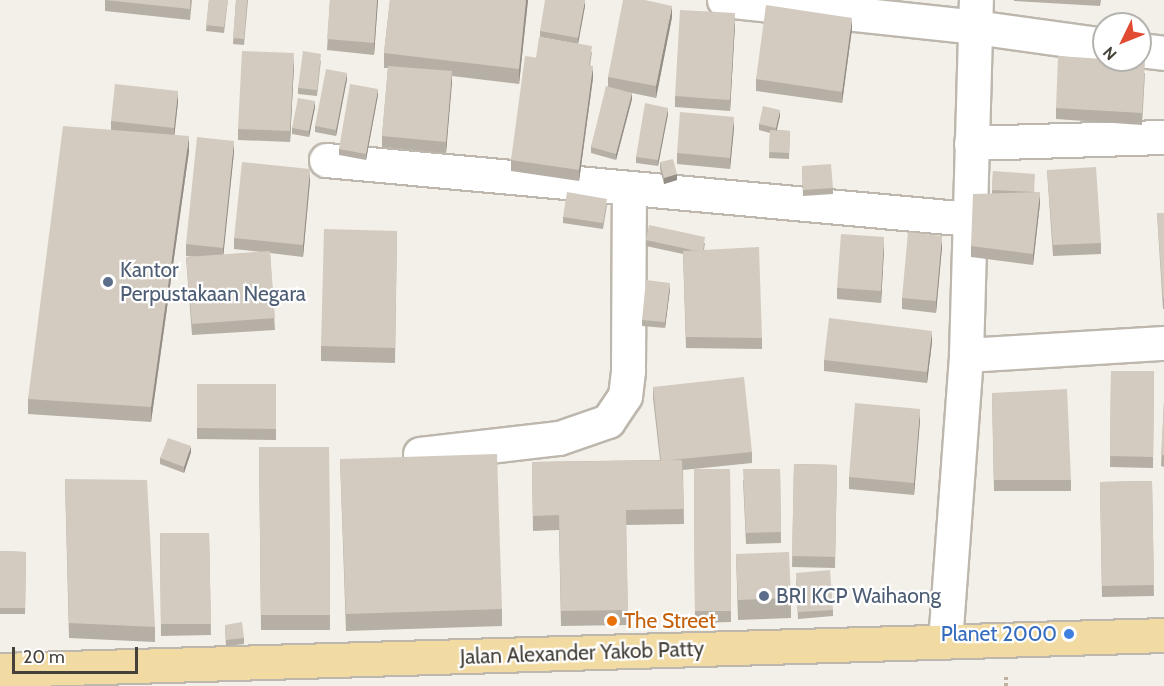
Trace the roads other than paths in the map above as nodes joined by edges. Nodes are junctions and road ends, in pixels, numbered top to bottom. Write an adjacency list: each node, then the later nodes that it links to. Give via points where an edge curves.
1 (724, 0): 2 (street)
2 (976, 13): 3 (street); 5 (street)
3 (1092, 42)
4 (1164, 137): 5 (street)
5 (971, 143): 8 (street)
6 (326, 160): 7 (street)
7 (629, 188): 8 (street); 11 (street, via 628,370 625,396 608,421 559,438)
8 (969, 219): 10 (street)
9 (1164, 343): 10 (street)
10 (966, 355): 13 (street)
11 (420, 454)
12 (1164, 635): 13 (main road, Jalan Alexander Yakob Patty)
13 (945, 642): 14 (main road, Jalan Alexander Yakob Patty)
14 (0, 670)

